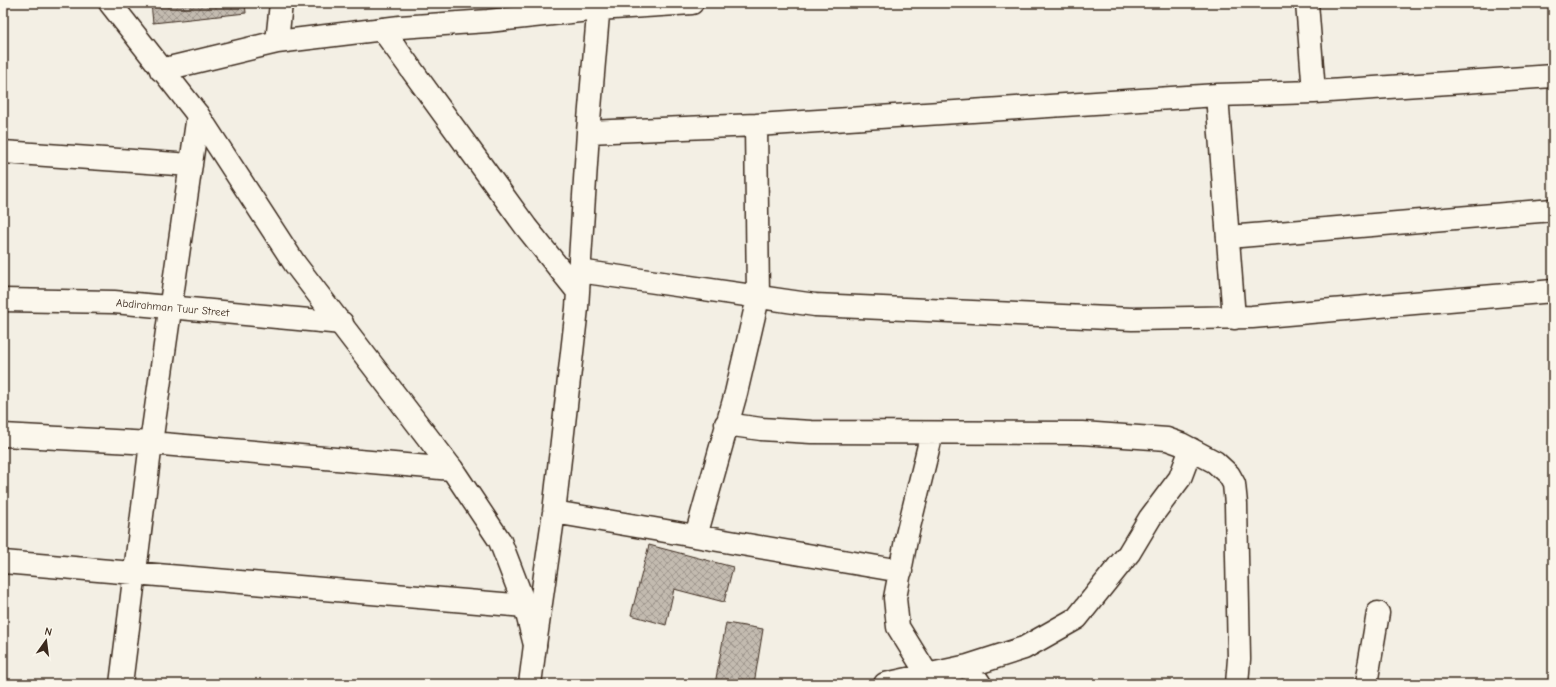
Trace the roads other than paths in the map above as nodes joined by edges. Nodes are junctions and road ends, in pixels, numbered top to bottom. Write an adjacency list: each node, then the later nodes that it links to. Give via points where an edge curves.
1 (110, 3): 8 (street)
2 (281, 3): 7 (street)
3 (692, 3): 5 (street)
4 (1307, 3): 10 (street)
5 (599, 6): 6 (street, via 488,21); 14 (street)
6 (382, 29): 7 (street); 21 (street, via 526,227)
7 (277, 42): 8 (street)
8 (161, 70): 12 (street)
9 (1553, 76): 10 (street)
10 (1314, 92): 11 (street)
11 (1217, 95): 13 (street); 18 (street)
12 (198, 115): 16 (street); 26 (street, via 296,264)
13 (756, 126): 14 (street); 22 (street)
14 (588, 132): 19 (street)
15 (3, 152): 16 (street)
16 (191, 165): 24 (street)
17 (1553, 210): 18 (street)
18 (1228, 237): 25 (street)
19 (579, 271): 21 (street); 22 (street)
20 (1553, 291): 25 (street)
21 (578, 292): 33 (street)
22 (758, 298): 25 (street, via 815,305 1132,319); 27 (street, via 736,393)
23 (3, 300): 24 (street, Abdirahman Tuur Street, via 114,302)
24 (171, 307): 26 (street, Abdirahman Tuur Street); 30 (street)
25 (1234, 318)
26 (342, 323): 32 (street)
27 (726, 424): 28 (street, via 811,432); 34 (street)
28 (932, 433): 31 (street, via 1082,433 1167,439); 36 (street, via 907,535)
29 (3, 435): 30 (street)
30 (151, 443): 32 (street); 37 (street)
31 (1191, 449): 41 (street, via 1180,478 1150,518 1129,553 1077,618 1024,648); 47 (street, via 1215,462 1229,475 1234,484 1239,659)
32 (452, 469): 38 (street, via 500,542)
33 (554, 512): 34 (street); 40 (street)
34 (696, 536): 36 (street)
35 (3, 562): 37 (street)
36 (901, 571): 42 (street, via 895,598 898,627)
37 (135, 572): 38 (street); 43 (street)
38 (525, 606): 40 (street)
39 (1378, 613): 48 (street)
40 (535, 645): 44 (street)
41 (968, 666): 42 (street); 46 (street)
42 (927, 679): 45 (street)
43 (121, 684)
44 (530, 684)
45 (885, 684)
46 (980, 684)
47 (1237, 684)
48 (1366, 684)

